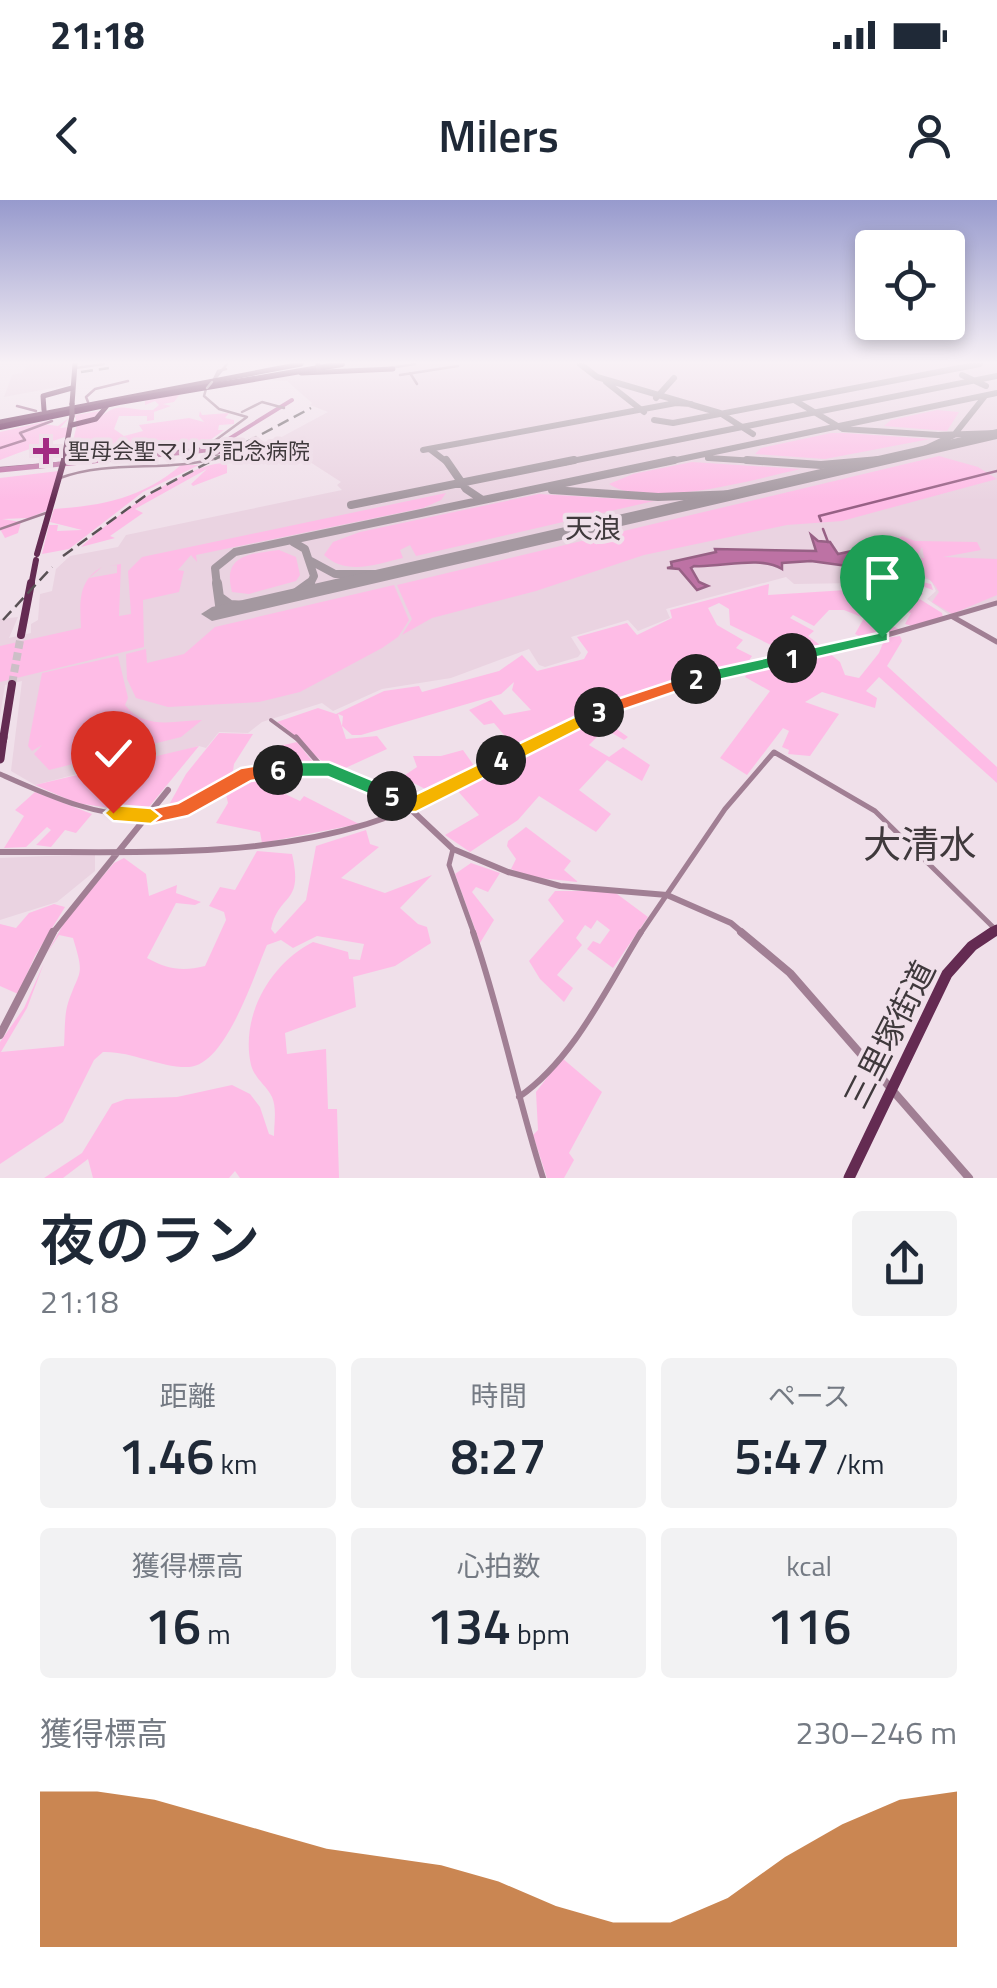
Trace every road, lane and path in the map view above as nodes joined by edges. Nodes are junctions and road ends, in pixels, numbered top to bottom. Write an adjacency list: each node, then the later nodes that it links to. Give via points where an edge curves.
1 (53, 410): 9 (highway)
2 (72, 410): 11 (main road, bridge)
3 (80, 410): 12 (highway)
4 (81, 410): 12 (highway)
5 (93, 410): 12 (highway)
6 (101, 410): 11 (highway, via 96,419)
7 (227, 410): 10 (street)
8 (246, 410): 10 (street)
9 (45, 411): 12 (highway)
10 (239, 413): 13 (street, via 245,420 212,446 221,458)
11 (72, 425): 13 (main road)
12 (0, 426)
13 (60, 476): 14 (main road)
14 (50, 512): 15 (street); 18 (main road)
15 (0, 529)
16 (997, 603): 17 (street)
17 (953, 617): 19 (street); 27 (street, via 655,690)
18 (21, 635)
19 (997, 642)
20 (12, 684): 22 (main road)
21 (271, 720): 23 (street)
22 (0, 759)
23 (322, 768): 24 (street); 28 (street, via 248,774 181,810)
24 (338, 772): 27 (street)
25 (0, 774): 28 (street, via 73,806)
26 (168, 790): 28 (street)
27 (409, 807): 29 (street, via 285,844); 30 (street)
28 (145, 816): 29 (street)
29 (118, 850): 31 (street); 34 (street, via 58,924)
30 (454, 850): 32 (street, via 541,882); 36 (street, via 448,866 489,975)
31 (0, 852)
32 (667, 895): 33 (street, via 774,752 875,811); 35 (street, via 720,916 766,949); 36 (street, via 590,1015 534,1087)
33 (996, 930): 35 (main road, 三里塚街道, via 953,964)
34 (0, 1035)
35 (892, 1086): 38 (main road, 三里塚街道); 39 (street)
36 (518, 1097): 37 (street)
37 (543, 1178)
38 (849, 1178)
39 (969, 1178)

